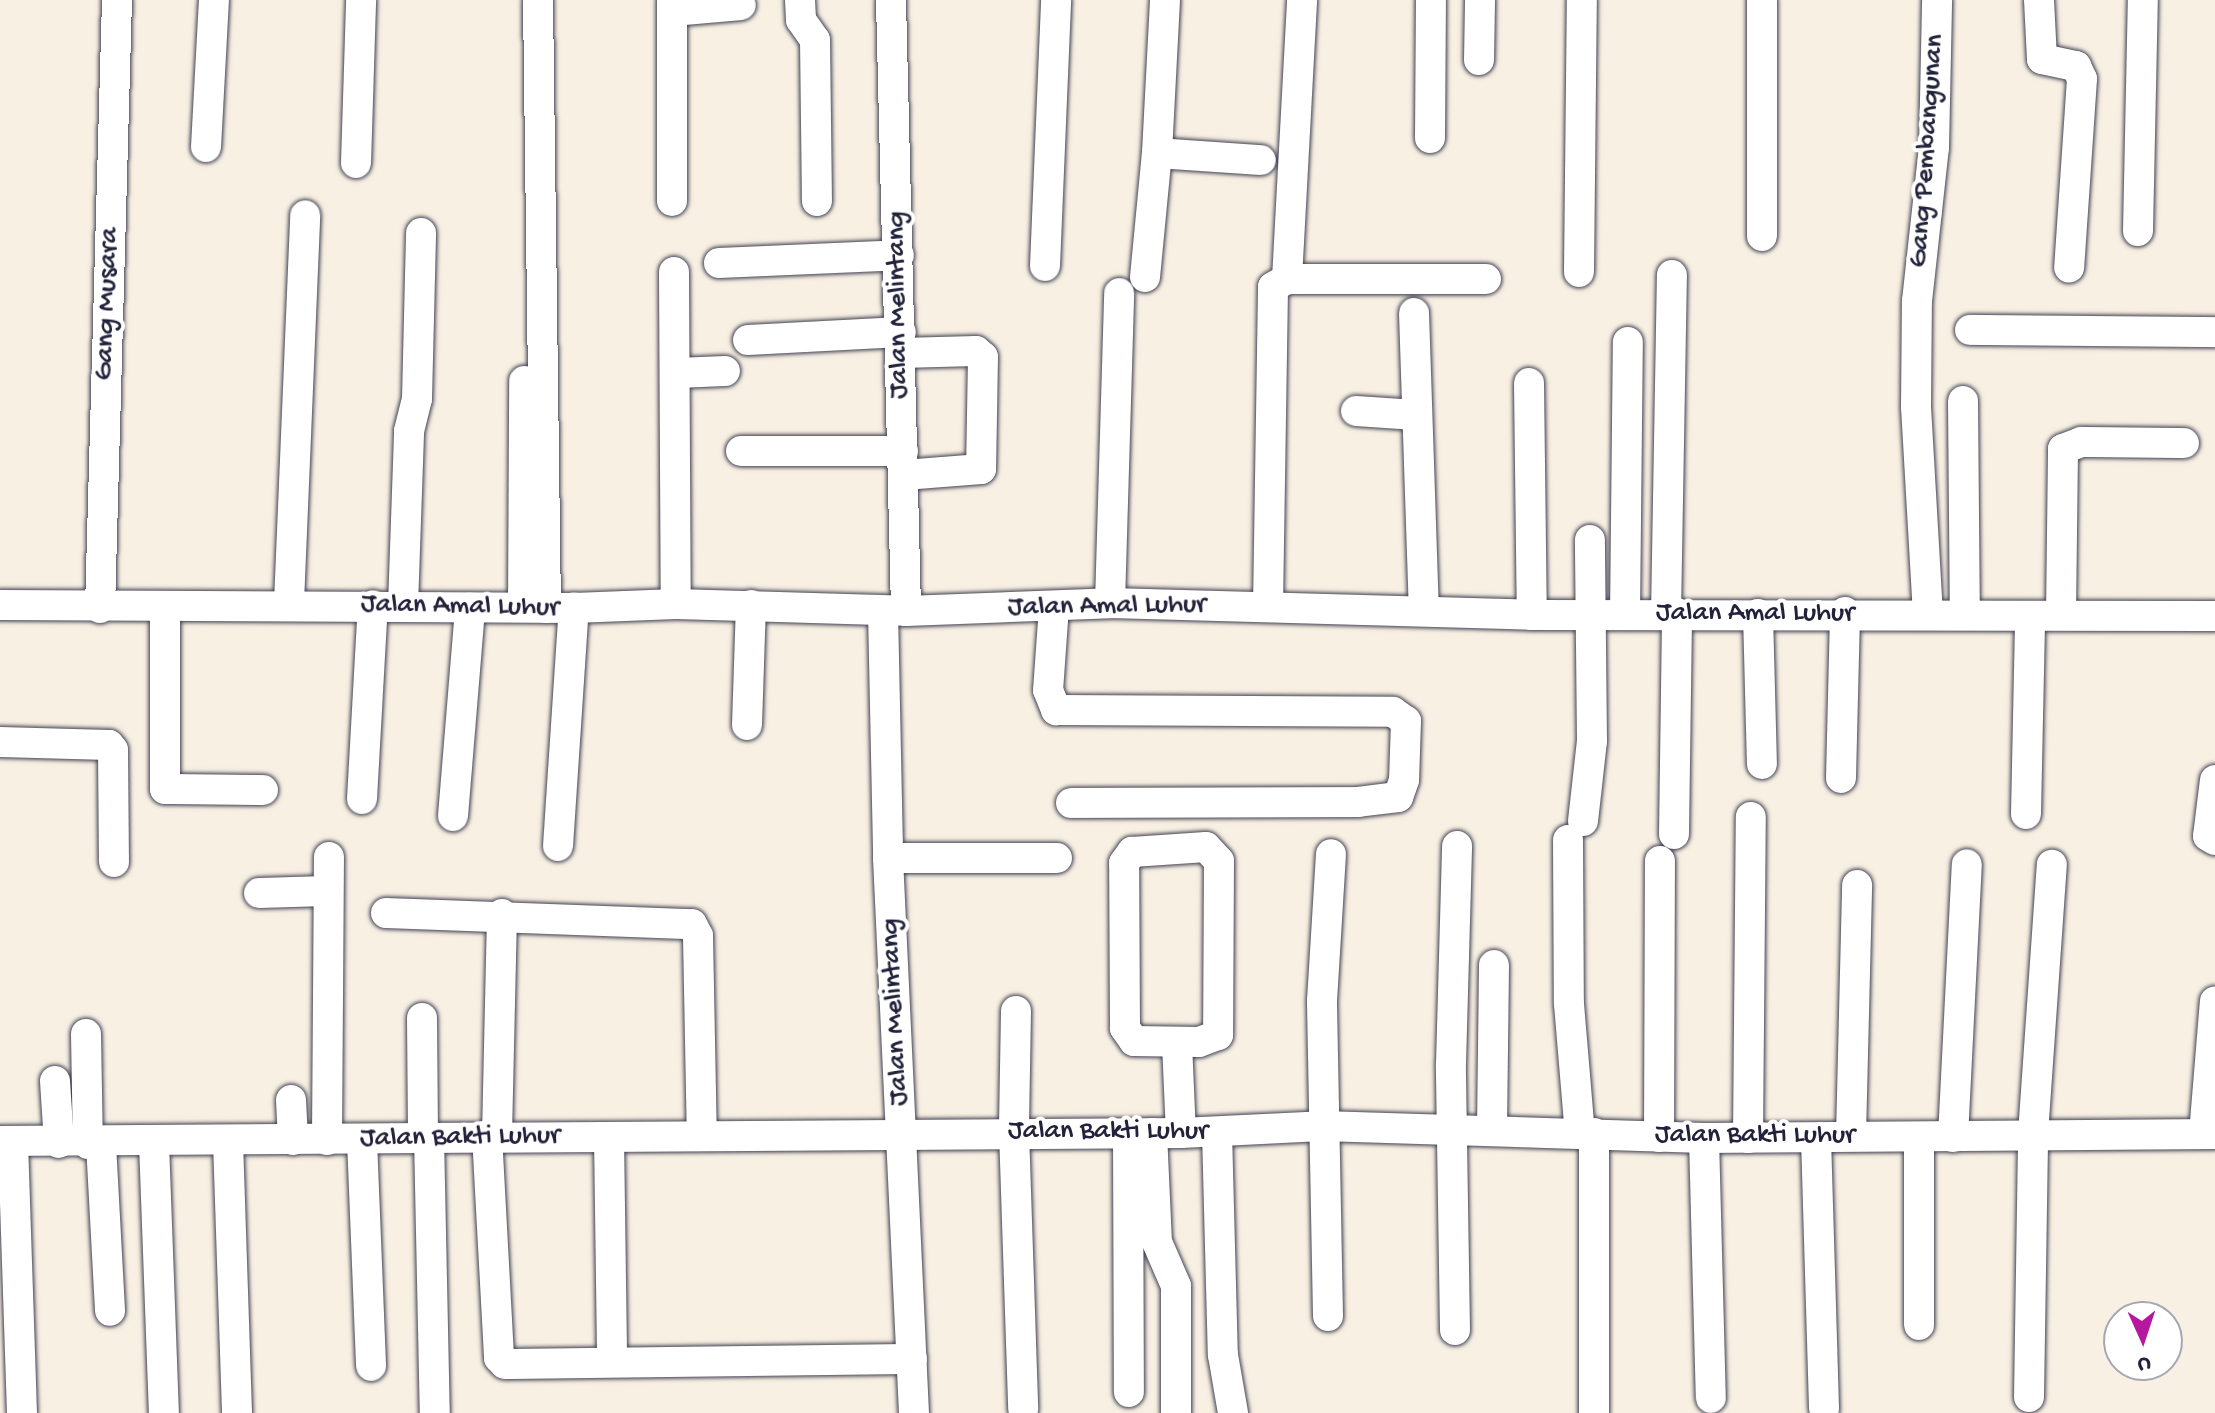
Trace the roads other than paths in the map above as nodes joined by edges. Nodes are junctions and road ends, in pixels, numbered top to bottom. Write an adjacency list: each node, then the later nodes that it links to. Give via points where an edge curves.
1 (117, 0): 69 (street, Gang Musara)
2 (214, 0): 21 (street)
3 (361, 0): 24 (street)
4 (538, 0): 71 (street)
5 (800, 0): 26 (street, via 801,20 815,40)
6 (891, 0): 32 (street, Jalan Melintang)
7 (1056, 0): 34 (street)
8 (1165, 0): 22 (street)
9 (1302, 0): 40 (street)
10 (1431, 0): 20 (street)
11 (1480, 0): 19 (street)
12 (1582, 0): 37 (street)
13 (1762, 0): 31 (street)
14 (1937, 0): 81 (street, Gang Pembangunan, via 1934,148 1917,301 1916,407)
15 (2039, 0): 35 (street, via 2042,59 2076,66 2082,79)
16 (2143, 0): 29 (street)
17 (741, 5): 18 (street)
18 (672, 6): 25 (street)
19 (1479, 60)
20 (1430, 138)
21 (206, 147)
22 (1157, 153): 23 (street); 39 (street)
23 (1261, 160)
24 (356, 163)
25 (672, 201)
26 (817, 201)
27 (525, 206): 71 (street)
28 (305, 215): 59 (street)
29 (2138, 231)
30 (421, 233): 65 (street, via 417,399 409,431)
31 (1762, 236)
32 (899, 255): 33 (street); 47 (street, Jalan Melintang)
33 (719, 263)
34 (1045, 266)
35 (2069, 268)
36 (674, 272): 50 (street)
37 (1579, 272)
38 (1672, 275): 75 (street)
39 (1145, 277)
40 (1287, 279): 41 (street); 68 (street, via 1273,287)
41 (1486, 279)
42 (1119, 293): 60 (street)
43 (1414, 313): 54 (street)
44 (1970, 330): 45 (street)
45 (2215, 332)
46 (748, 340): 47 (street)
47 (901, 342): 57 (street, Jalan Melintang); 57 (street, via 976,351 983,357 981,469)
48 (1628, 342): 80 (street)
49 (725, 371): 50 (street)
50 (677, 373): 61 (street)
51 (1529, 383): 78 (street)
52 (1963, 401): 77 (street)
53 (1356, 411): 54 (street)
54 (1416, 415): 73 (street)
55 (2184, 443): 82 (street, via 2081,442 2063,449)
56 (741, 451): 57 (street)
57 (904, 463): 72 (street, Jalan Melintang)
58 (1590, 540): 79 (street)
59 (289, 603): 63 (street, Jalan Amal Luhur); 66 (street, Jalan Amal Luhur)
60 (1110, 603): 67 (street, Jalan Amal Luhur); 68 (street, Jalan Amal Luhur)
61 (676, 604): 64 (street, Jalan Amal Luhur); 71 (street, Jalan Amal Luhur)
62 (0, 605): 69 (street, Jalan Amal Luhur)
63 (373, 605): 65 (street, Jalan Amal Luhur); 91 (street)
64 (751, 605): 72 (street, Jalan Amal Luhur); 85 (street)
65 (403, 606): 70 (street, Jalan Amal Luhur)
66 (165, 607): 69 (street, Jalan Amal Luhur); 90 (street, via 165,789)
67 (1054, 607): 72 (street, Jalan Amal Luhur); 92 (street, via 1048,690 1056,710 1393,712 1406,721 1404,780 1398,797 1358,802)
68 (1268, 607): 73 (street, Jalan Amal Luhur)
69 (100, 608)
70 (470, 608): 71 (street, Jalan Amal Luhur); 94 (street)
71 (548, 608): 98 (street)
72 (894, 611): 102 (street, Jalan Melintang)
73 (1424, 611): 78 (street, Jalan Amal Luhur)
74 (1845, 612): 76 (street, Jalan Amal Luhur); 81 (street, Jalan Amal Luhur); 88 (street)
75 (1671, 613): 76 (street, Jalan Amal Luhur); 80 (street, Jalan Amal Luhur); 96 (street)
76 (1758, 614): 87 (street)
77 (1965, 614): 81 (street, Jalan Amal Luhur); 83 (street, Jalan Amal Luhur)
78 (1532, 615): 79 (street, Jalan Amal Luhur)
79 (1591, 615): 80 (street, Jalan Amal Luhur); 127 (street, via 1592,741 1576,831 1569,1004)
80 (1625, 615)
81 (1928, 615)
82 (2061, 615): 83 (street, Jalan Amal Luhur); 84 (street, Jalan Amal Luhur)
83 (2030, 616): 93 (street)
84 (2215, 616)
85 (747, 725)
86 (0, 742): 105 (street, via 109,745)
87 (1762, 764)
88 (1841, 778)
89 (2215, 780): 97 (street, via 2208,836)
90 (263, 790)
91 (362, 799)
92 (1071, 803)
93 (2026, 814)
94 (453, 816)
95 (1751, 817): 140 (street)
96 (1674, 834)
97 (2215, 840)
98 (558, 846)
99 (1457, 846): 122 (street)
100 (1331, 854): 121 (street, via 1322,1001)
101 (329, 857): 109 (street)
102 (888, 858): 103 (street); 135 (street, Jalan Melintang)
103 (1057, 858)
104 (1660, 861): 136 (street)
105 (114, 862)
106 (1967, 864): 138 (street)
107 (2052, 865): 128 (street)
108 (1857, 885): 132 (street)
109 (327, 891): 110 (street); 143 (street)
110 (259, 893)
111 (386, 913): 112 (street)
112 (502, 914): 130 (street); 131 (street, via 692,924 698,936)
113 (1494, 965): 123 (street)
114 (2215, 1001): 129 (street)
115 (1016, 1011): 124 (street)
116 (422, 1018): 133 (street)
117 (86, 1034): 148 (street)
118 (1177, 1043): 118 (street, via 1210,1038 1220,1026 1219,861 1206,847 1132,852 1124,863 1125,1028 1134,1041); 126 (street)
119 (55, 1081): 148 (street)
120 (291, 1100): 142 (street)
121 (1322, 1126): 122 (street, Jalan Bakti Luhur); 125 (street, Jalan Bakti Luhur); 150 (street)
122 (1455, 1130): 123 (street, Jalan Bakti Luhur); 152 (street)
123 (1492, 1130): 127 (street, Jalan Bakti Luhur)
124 (1014, 1131): 126 (street, Jalan Bakti Luhur); 135 (street, Jalan Bakti Luhur); 159 (street)
125 (1217, 1132): 126 (street, Jalan Bakti Luhur); 167 (street, via 1223,1352)
126 (1154, 1133): 156 (street); 166 (street, via 1157,1242 1176,1286)
127 (1587, 1133): 136 (street, Jalan Bakti Luhur); 168 (street)
128 (2033, 1134): 129 (street, Jalan Bakti Luhur); 138 (street, Jalan Bakti Luhur); 157 (street)
129 (2210, 1134)
130 (492, 1135): 133 (street, Jalan Bakti Luhur); 134 (street, Jalan Bakti Luhur); 153 (street, via 501,1361)
131 (702, 1136): 134 (street, Jalan Bakti Luhur); 135 (street, Jalan Bakti Luhur)
132 (1851, 1136): 137 (street, Jalan Bakti Luhur); 141 (street, Jalan Bakti Luhur)
133 (426, 1137): 144 (street, Jalan Bakti Luhur); 164 (street)
134 (609, 1137): 153 (street)
135 (902, 1137): 154 (street, Jalan Melintang)
136 (1659, 1137): 139 (street, Jalan Bakti Luhur)
137 (1919, 1137): 138 (street, Jalan Bakti Luhur); 151 (street)
138 (1953, 1137)
139 (1704, 1138): 140 (street, Jalan Bakti Luhur); 158 (street)
140 (1748, 1138): 141 (street, Jalan Bakti Luhur)
141 (1816, 1138): 160 (street)
142 (293, 1140): 143 (street, Jalan Bakti Luhur); 145 (street, Jalan Bakti Luhur)
143 (327, 1140): 144 (street, Jalan Bakti Luhur)
144 (362, 1140): 155 (street)
145 (228, 1141): 147 (street, Jalan Bakti Luhur); 163 (street)
146 (7, 1142): 148 (street, Jalan Bakti Luhur); 161 (street)
147 (154, 1143): 148 (street, Jalan Bakti Luhur); 162 (street)
148 (83, 1144): 149 (street)
149 (110, 1311)
150 (1328, 1316)
151 (1919, 1325)
152 (1455, 1330)
153 (612, 1359): 154 (street)
154 (912, 1359): 165 (street, Jalan Melintang)
155 (371, 1366)
156 (1129, 1392)
157 (2029, 1397)
158 (1711, 1398)
159 (1023, 1409)
160 (1824, 1409)
161 (22, 1413)
162 (164, 1413)
163 (237, 1413)
164 (435, 1413)
165 (914, 1413)
166 (1176, 1413)
167 (1233, 1413)
168 (1594, 1413)

